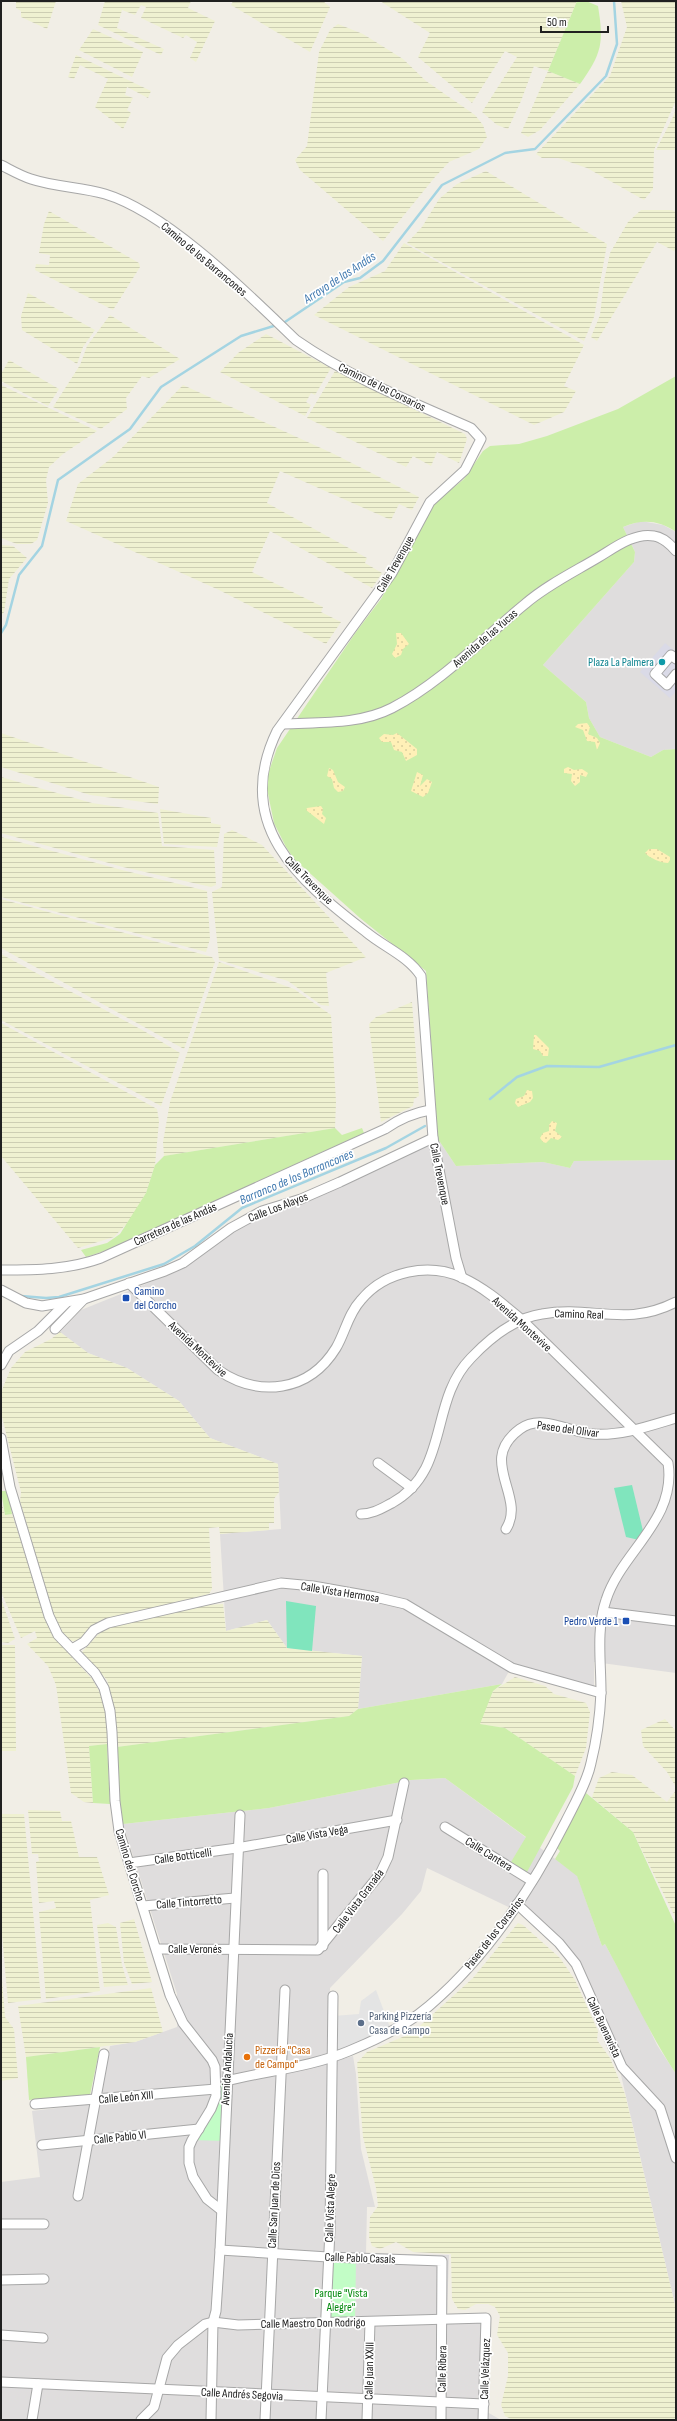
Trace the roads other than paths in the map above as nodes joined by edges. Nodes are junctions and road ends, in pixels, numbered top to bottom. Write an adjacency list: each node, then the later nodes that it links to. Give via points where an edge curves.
1 (1, 165): 2 (street, Camino de los Barrancones, via 31,179 105,194 164,224)
2 (286, 330): 3 (street, Camino de los Corsarios, via 313,352 352,374 471,428)
3 (481, 438): 7 (street, Calle Trevenque, via 465,470 430,502 392,573)
4 (676, 551): 7 (street, Avenida de las Yucas, via 654,536 631,539 612,549 526,603 440,677 405,701 378,714 354,720)
5 (676, 659): 6 (street, via 671,655 655,674 667,684)
6 (676, 674)
7 (282, 724): 8 (street, Calle Trevenque, via 269,748 262,784 263,805 272,835 294,867 335,906 367,933 410,963 421,976)
8 (430, 1110): 9 (street, Calle Trevenque); 10 (street, Carretera de las Andás, via 416,1112 385,1129 101,1258 46,1270)
9 (433, 1138): 11 (street, Calle Trevenque); 12 (street, Calle Los Alayos, via 301,1199 262,1211 231,1228 183,1263)
10 (1, 1270)
11 (462, 1278): 12 (street, Avenida Montevive, via 434,1271 416,1270 384,1280 360,1300 336,1347 326,1362 312,1375 282,1386 264,1388 232,1380 218,1370); 18 (street, Avenida Montevive, via 503,1303)
12 (129, 1284): 14 (street)
13 (1, 1290): 16 (street, via 16,1299)
14 (84, 1298): 17 (street); 20 (street)
15 (676, 1302): 18 (street, Camino Real, via 641,1315 615,1316 568,1312 542,1314)
16 (42, 1306): 17 (street); 19 (street)
17 (55, 1309): 19 (street)
18 (522, 1320): 23 (street, Avenida Montevive); 26 (street, Camino Real, via 483,1346 469,1359 457,1376 447,1395 429,1463)
19 (45, 1324): 21 (street, via 8,1351)
20 (55, 1329)
21 (1, 1365)
22 (676, 1418): 23 (street, Paseo del Olivar)
23 (634, 1430): 28 (street, Paseo del Olivar, via 592,1434 535,1423 522,1427 505,1444 501,1459 502,1476 511,1505 510,1522); 29 (street, Avenida Montevive, via 668,1463 674,1475 674,1494 667,1514 657,1529 611,1587)
24 (1, 1438): 31 (street, Camino del Corcho, via 10,1487 49,1616 58,1635)
25 (378, 1463): 26 (street)
26 (412, 1488): 27 (street, Camino Real, via 382,1509)
27 (361, 1514)
28 (506, 1529)
29 (603, 1612): 30 (street); 32 (street, Avenida Montevive, via 600,1630)
30 (676, 1621)
31 (72, 1649): 32 (street, Calle Vista Hermosa, via 84,1642 94,1630 108,1624 281,1583 405,1604 512,1668); 38 (street, Camino del Corcho, via 95,1673 107,1699 112,1732 117,1819)
32 (601, 1693): 40 (street, Paseo de los Corsarios, via 599,1726 591,1766 562,1828)
33 (404, 1783): 35 (street, Calle Vista Granada)
34 (240, 1815): 37 (street, Avenida Andalucía)
35 (396, 1820): 37 (street, Calle Vista Vega); 44 (street, Calle Vista Granada, via 388,1857 380,1874)
36 (445, 1827): 40 (street, Calle Cantera)
37 (238, 1848): 38 (street, Calle Botticelli); 41 (street, Avenida Andalucía)
38 (129, 1863): 43 (street, Camino del Corcho)
39 (323, 1874): 44 (street, Calle Vista Granada)
40 (532, 1881): 42 (street, Paseo de los Corsarios)
41 (235, 1898): 43 (street, Calle Tintorretto); 45 (street, Avenida Andalucía)
42 (517, 1904): 50 (street, Paseo de los Corsarios, via 477,1958 428,2007 407,2022); 59 (street, Calle Buenavista, via 559,1943 576,1964 622,2067 660,2108)
43 (143, 1906): 46 (street, Camino del Corcho)
44 (323, 1946): 45 (street, via 318,1950)
45 (233, 1948): 46 (street, Calle Veronés); 52 (street, Avenida Andalucía)
46 (157, 1949): 53 (street, Camino del Corcho, via 170,1995 183,2023 215,2067)
47 (285, 1990): 51 (street, Calle San Juan de Dios)
48 (334, 1996): 50 (street, Calle Vista Alegre)
49 (104, 2054): 54 (street)
50 (332, 2057): 51 (street, Paseo de los Corsarios); 66 (street, Calle Vista Alegre)
51 (281, 2068): 52 (street, Paseo de los Corsarios); 65 (street, Calle San Juan de Dios)
52 (226, 2081): 61 (street, Avenida Andalucía)
53 (216, 2089): 54 (street, Calle León XIII); 56 (street, Camino del Corcho, via 211,2109)
54 (95, 2100): 55 (street, Calle León XIII); 57 (street)
55 (35, 2104)
56 (199, 2129): 57 (street, Calle Pablo VI); 61 (street, Camino del Corcho, via 189,2147 191,2170 207,2199)
57 (88, 2140): 58 (street, Calle Pablo VI); 60 (street)
58 (42, 2145)
59 (676, 2158)
60 (78, 2196)
61 (221, 2210): 64 (street, Avenida Andalucía)
62 (1, 2224): 63 (street)
63 (44, 2224)
64 (220, 2250): 65 (street, Calle Pablo Casals); 71 (street, Avenida Andalucía)
65 (271, 2253): 66 (street, Calle Pablo Casals); 74 (street, Calle San Juan de Dios)
66 (328, 2258): 70 (street, Calle Pablo Casals, via 442,2261); 72 (street, Calle Vista Alegre)
67 (44, 2279): 68 (street)
68 (1, 2280)
69 (486, 2318): 70 (street, Calle Maestro Don Rodrigo); 85 (street, Calle Velázquez)
70 (443, 2319): 73 (street, Calle Maestro Don Rodrigo); 84 (street, Calle Ribera)
71 (213, 2322): 74 (street, Calle Maestro Don Rodrigo, via 238,2325); 79 (street, via 204,2324 178,2345 167,2358); 80 (street, Avenida Andalucía)
72 (324, 2322): 73 (street, Calle Maestro Don Rodrigo); 74 (street, Calle Maestro Don Rodrigo); 82 (street, Calle Vista Alegre)
73 (370, 2322): 83 (street, Calle Juan XXIII)
74 (269, 2324): 81 (street, Calle San Juan de Dios)
75 (1, 2336): 76 (street)
76 (43, 2338)
77 (1, 2382): 78 (street, Calle Andrés Segovia)
78 (38, 2384): 79 (street, Calle Andrés Segovia); 86 (street)
79 (159, 2390): 80 (street, Calle Andrés Segovia); 87 (street, via 154,2407)
80 (212, 2392): 81 (street, Calle Andrés Segovia); 88 (street, Avenida Andalucía)
81 (266, 2395): 82 (street, Calle Andrés Segovia); 89 (street, Calle San Juan de Dios)
82 (322, 2398): 83 (street, Calle Andrés Segovia); 90 (street, Calle Vista Alegre)
83 (368, 2400): 84 (street, Calle Andrés Segovia); 91 (street, Calle Juan XXIII)
84 (442, 2403): 85 (street, Calle Andrés Segovia); 92 (street, Calle Ribera)
85 (484, 2404): 93 (street, Calle Velázquez)
86 (32, 2420)
87 (141, 2420)
88 (211, 2420)
89 (265, 2420)
90 (321, 2420)
91 (368, 2420)
92 (441, 2420)
93 (483, 2420)

